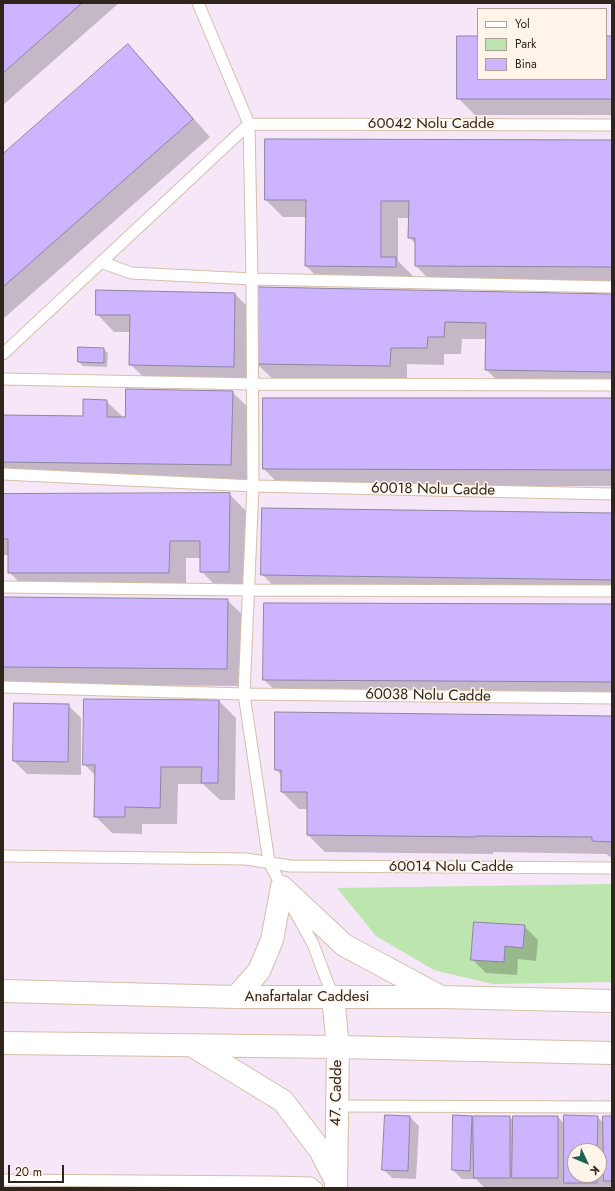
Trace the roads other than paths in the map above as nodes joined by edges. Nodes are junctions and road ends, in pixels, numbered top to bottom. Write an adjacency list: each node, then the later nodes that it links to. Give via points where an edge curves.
1 (198, 3): 2 (lane)
2 (250, 124): 3 (lane, 60042 Nolu Cadde); 4 (lane); 5 (lane)
3 (612, 125)
4 (102, 262): 5 (lane, via 131,274); 7 (lane)
5 (252, 279): 6 (lane); 9 (lane)
6 (612, 288)
7 (3, 354)
8 (3, 379): 9 (lane)
9 (253, 384): 10 (lane); 12 (lane)
10 (612, 385)
11 (3, 474): 12 (lane, 60018 Nolu Cadde)
12 (253, 486): 13 (lane, 60018 Nolu Cadde); 15 (lane)
13 (612, 494)
14 (3, 587): 15 (lane)
15 (249, 590): 16 (lane); 18 (lane)
16 (612, 592)
17 (3, 687): 18 (lane, 60038 Nolu Cadde)
18 (244, 694): 19 (lane, 60038 Nolu Cadde); 21 (lane)
19 (612, 698)
20 (3, 856): 21 (lane, 60014 Nolu Cadde, via 246,859)
21 (268, 862): 22 (lane, 60014 Nolu Cadde, via 290,866); 23 (lane)
22 (612, 868)
23 (282, 887): 25 (main road, via 272,940 259,971); 26 (main road, via 344,945); 27 (lane, via 313,944)
24 (3, 991): 25 (main road, Anafartalar Caddesi)
25 (236, 997): 27 (main road, Anafartalar Caddesi)
26 (441, 997): 27 (main road, Anafartalar Caddesi); 28 (main road, Anafartalar Caddesi)
27 (333, 998): 31 (main road, 47. Cadde)
28 (612, 1001)
29 (3, 1043): 30 (main road)
30 (192, 1045): 31 (main road); 37 (main road, via 283,1101 320,1150)
31 (338, 1048): 32 (main road); 33 (main road, 47. Cadde)
32 (612, 1053)
33 (337, 1106): 34 (lane); 37 (main road, 47. Cadde)
34 (612, 1107)
35 (3, 1180): 36 (lane)
36 (170, 1185): 37 (lane, via 311,1183)
37 (330, 1186)

